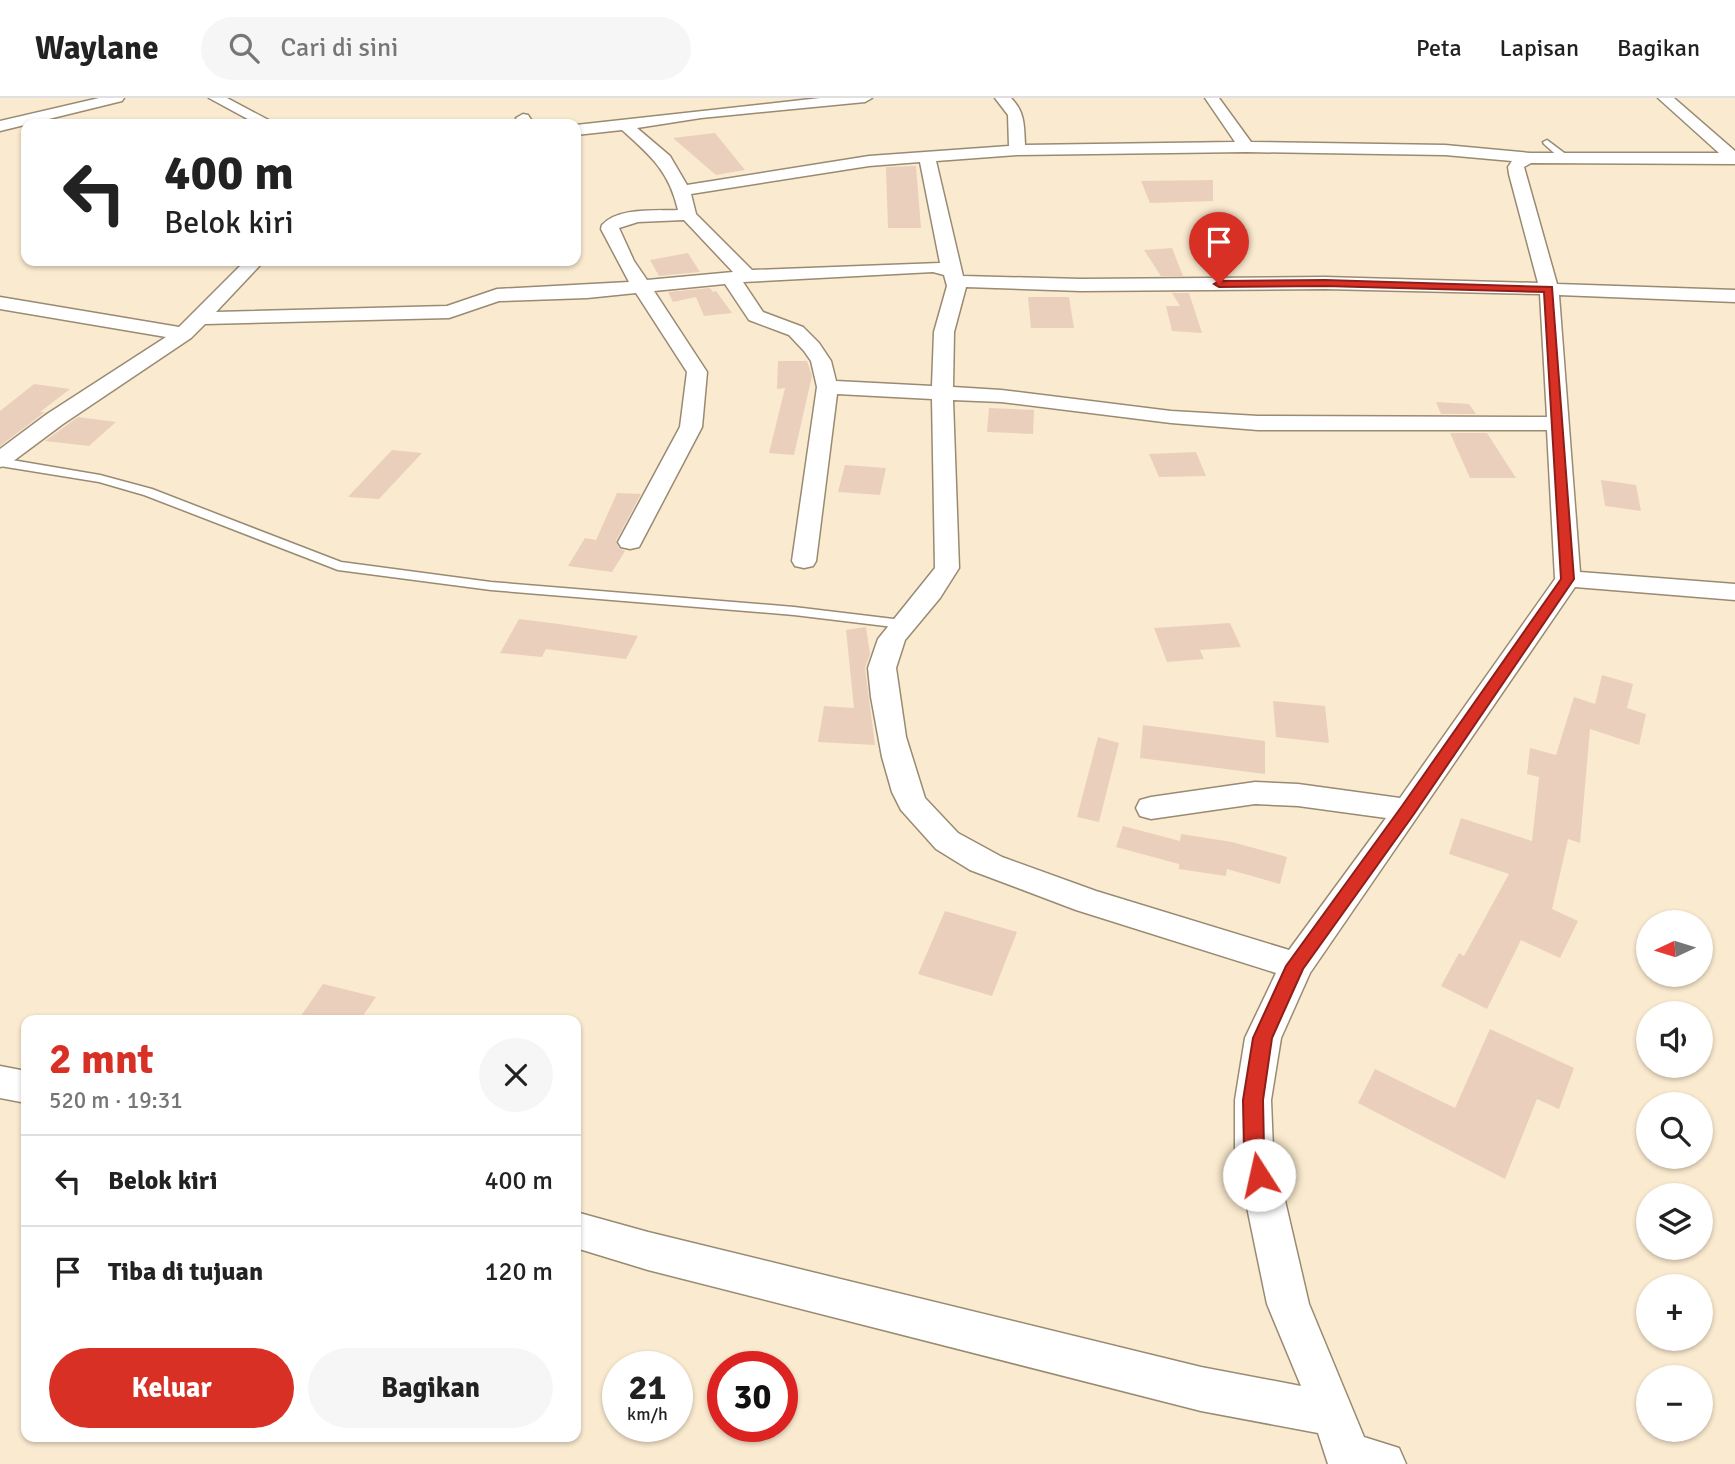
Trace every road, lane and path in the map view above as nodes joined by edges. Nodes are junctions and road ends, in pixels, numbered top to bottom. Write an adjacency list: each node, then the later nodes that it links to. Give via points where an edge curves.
1 (117, 98): 7 (street)
2 (216, 98): 8 (street)
3 (864, 98): 10 (street)
4 (1002, 98): 15 (street, via 1018,121)
5 (1212, 98): 14 (street)
6 (1665, 98): 18 (street)
7 (29, 119)
8 (258, 119)
9 (21, 121): 11 (street)
10 (625, 125): 12 (street); 20 (street, via 664,159)
11 (0, 126)
12 (581, 129)
13 (1547, 142): 17 (lane)
14 (1246, 147): 15 (street); 19 (street, via 1445,150)
15 (1017, 150): 16 (street)
16 (927, 155): 20 (street); 23 (street)
17 (1564, 157): 18 (street); 19 (street)
18 (1735, 158)
19 (1519, 159): 26 (street, via 1517,174)
20 (682, 191): 21 (street)
21 (688, 215): 24 (street); 25 (street, via 628,219 611,225 611,235)
22 (250, 266): 29 (street)
23 (954, 276): 24 (street, via 933,267); 26 (street, via 1081,285 1325,283); 32 (street, via 957,289 944,328)
24 (739, 277): 25 (street); 31 (street, via 757,316 796,331 812,347 821,360)
25 (643, 287): 29 (street, via 497,295 449,312); 35 (street, via 697,372 691,427)
26 (1549, 289): 27 (street); 33 (street)
27 (1735, 296)
28 (0, 303): 30 (street)
29 (201, 318): 30 (street)
30 (184, 334): 34 (street)
31 (827, 387): 32 (street); 36 (street)
32 (940, 393): 33 (street, via 1258,423); 39 (street, via 947,568)
33 (1558, 424): 37 (street)
34 (0, 461): 39 (lane, via 100,478 148,492 338,566 491,586)
35 (630, 542)
36 (804, 561)
37 (1568, 579): 38 (street); 41 (street)
38 (1735, 592)
39 (902, 624): 42 (street, via 882,668 892,744 911,801 948,842 1051,890)
40 (1151, 808): 41 (street, via 1255,793)
41 (1408, 810): 42 (street)
42 (1296, 966): 46 (street, via 1263,1038 1253,1100 1254,1149 1288,1304)
43 (0, 1082): 44 (street)
44 (21, 1086)
45 (581, 1231): 46 (street, via 1200,1389)
46 (1334, 1414): 47 (street)
47 (1361, 1461)

